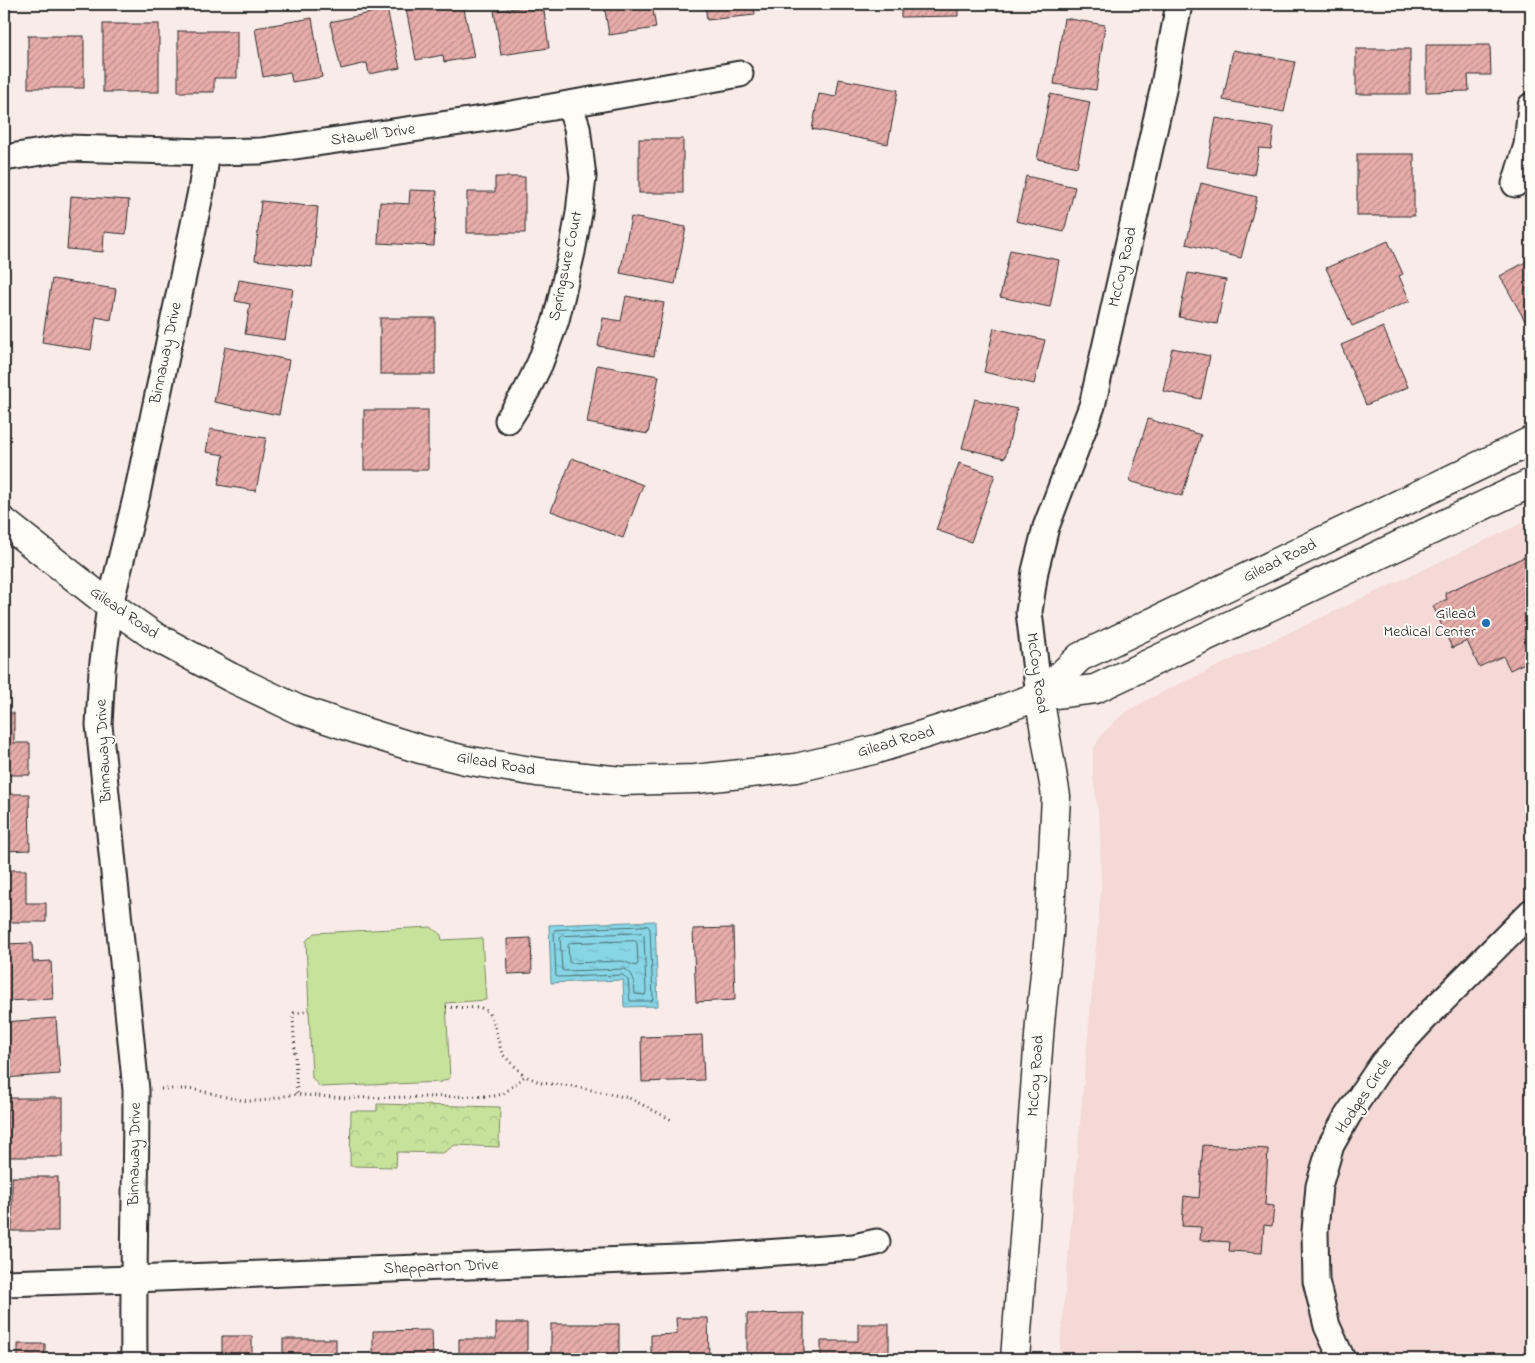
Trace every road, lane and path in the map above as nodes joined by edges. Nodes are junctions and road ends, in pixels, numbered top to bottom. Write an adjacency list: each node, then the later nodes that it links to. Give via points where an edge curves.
1 (1179, 4): 13 (street, McCoy Road, via 1163,90 1092,406 1046,527 1035,571 1029,612)
2 (740, 74): 3 (street, Stawell Drive)
3 (569, 104): 5 (street, Stawell Drive, via 261,151); 8 (street, Springsure Court, via 577,127 583,177 572,252 556,320 540,363)
4 (1531, 106): 7 (street, via 1527,145)
5 (207, 152): 6 (street, Stawell Drive, via 66,148); 12 (street, Binnaway Drive, via 137,494)
6 (4, 158)
7 (1515, 184)
8 (508, 420)
9 (1531, 440): 13 (main road, Gilead Road, via 1080,657)
10 (1531, 483): 13 (main road, Gilead Road, via 1095,689)
11 (4, 522): 12 (main road, Gilead Road)
12 (110, 605): 13 (main road, Gilead Road, via 154,636 297,710 465,760 613,780 695,779 796,768 878,750); 18 (street, Binnaway Drive, via 99,725)
13 (1039, 696): 25 (main road, McCoy Road, via 1056,796 1050,934)
14 (1531, 912): 26 (street, Hodges Circle, via 1383,1063 1348,1115 1332,1146 1319,1186 1315,1232 1316,1281 1327,1326)
15 (446, 1007): 17 (path, via 487,1011 493,1020 502,1054)
16 (309, 1011): 19 (path, via 294,1013 293,1018)
17 (525, 1076): 19 (path, via 503,1094 494,1096 347,1098); 20 (path, via 542,1083 629,1098)
18 (136, 1090): 19 (path, via 186,1088 254,1101); 22 (street, Binnaway Drive)
19 (297, 1093)
20 (672, 1120)
21 (877, 1242): 22 (street, Shepparton Drive, via 854,1247 705,1256)
22 (133, 1279): 23 (street, Shepparton Drive); 24 (street, Binnaway Drive)
23 (4, 1283)
24 (134, 1359)
25 (1014, 1359)
26 (1342, 1359)

